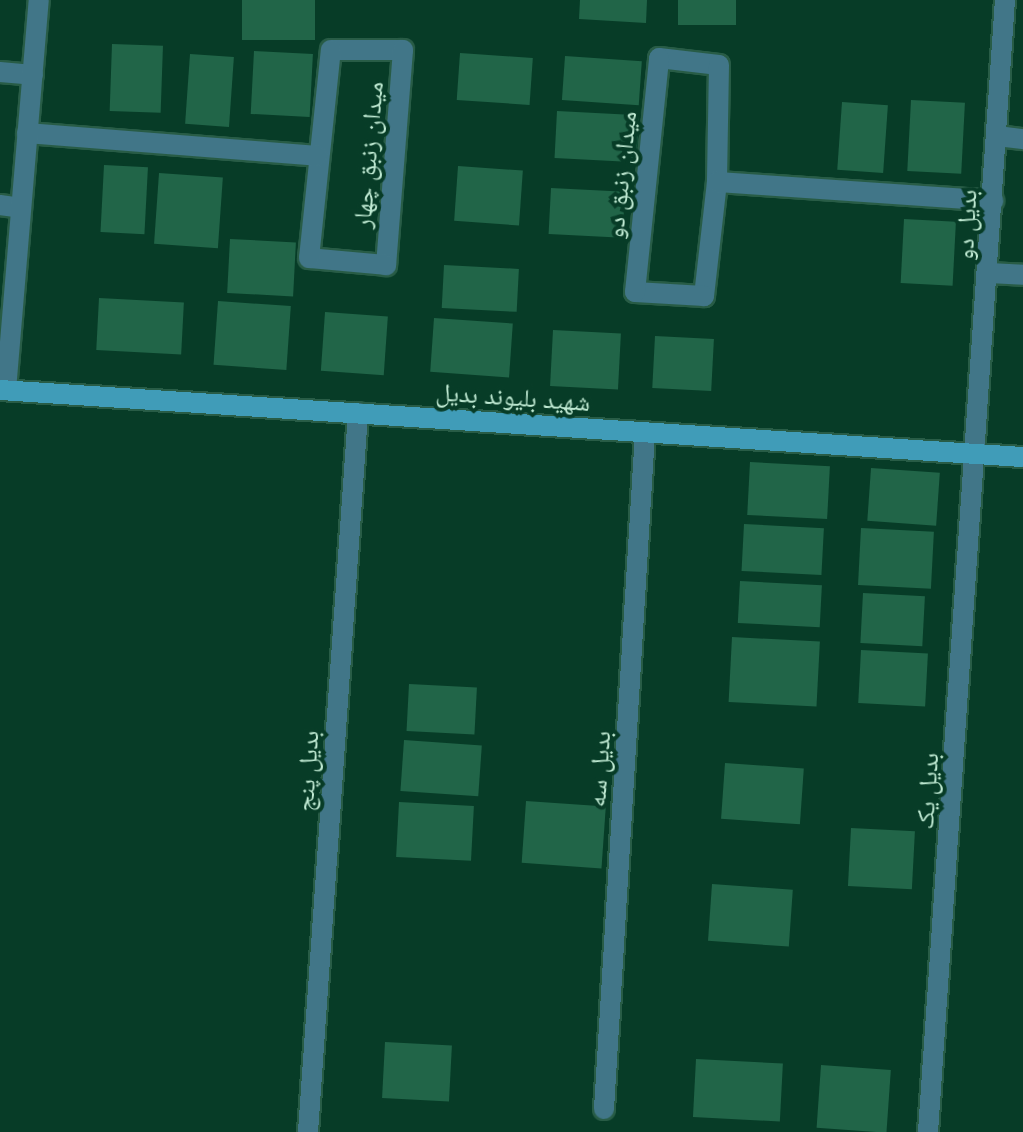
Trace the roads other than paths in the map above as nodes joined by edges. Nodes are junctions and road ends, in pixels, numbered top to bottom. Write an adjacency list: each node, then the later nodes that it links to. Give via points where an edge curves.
1 (39, 0): 4 (street)
2 (1004, 0): 6 (street, بدیل دو)
3 (0, 72): 4 (street)
4 (33, 75): 5 (street)
5 (28, 133): 8 (street); 11 (street)
6 (996, 136): 7 (street); 10 (street, بدیل دو)
7 (1023, 139)
8 (317, 156): 8 (street, میدان زنبق چهار, via 310,258 386,264 403,50 331,50)
9 (716, 182): 9 (street, میدان زنبق دو, via 704,296 635,292 659,58 719,64); 10 (street)
10 (993, 201): 12 (street, بدیل دو)
11 (11, 206): 14 (street)
12 (989, 273): 13 (street); 17 (street, بدیل دو)
13 (1023, 275)
14 (3, 390): 15 (street, شهید بلیوند بدیل)
15 (358, 413): 16 (street, شهید بلیوند بدیل); 20 (street, بدیل پنج)
16 (646, 432): 17 (street, شهید بلیوند بدیل); 19 (street, بدیل سه)
17 (978, 454): 18 (street, شهید بلیوند بدیل); 21 (street, بدیل یک)
18 (1023, 456)
19 (604, 1110)
20 (308, 1132)
21 (928, 1132)

